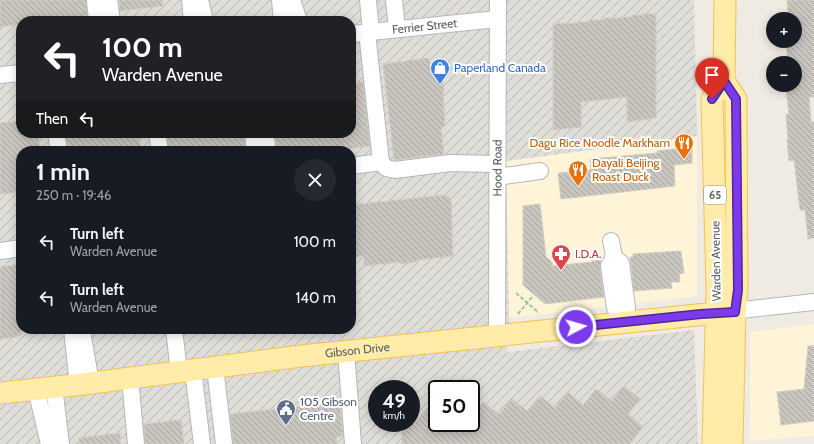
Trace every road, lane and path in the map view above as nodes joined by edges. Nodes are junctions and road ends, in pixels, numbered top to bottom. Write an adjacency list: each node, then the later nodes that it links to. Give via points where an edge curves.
1 (95, 0): 11 (street)
2 (109, 0): 12 (street)
3 (190, 0): 13 (street)
4 (200, 0): 14 (street)
5 (280, 0): 15 (street)
6 (292, 0): 16 (street)
7 (368, 0): 19 (street)
8 (394, 0): 18 (street)
9 (498, 0): 17 (street, Hood Road)
10 (725, 0): 34 (main road, Warden Avenue / 65, via 724,81 736,99 738,290)
11 (97, 16)
12 (111, 16)
13 (192, 16)
14 (205, 16)
15 (282, 16)
16 (297, 16)
17 (497, 19): 18 (street, Ferrier Street); 25 (street, Hood Road)
18 (396, 29): 19 (street, Ferrier Street)
19 (369, 32): 20 (street, Ferrier Street); 23 (street)
20 (356, 33)
21 (16, 73): 22 (street)
22 (0, 75)
23 (381, 162): 24 (street); 25 (street, via 386,168 395,170 450,163)
24 (356, 165)
25 (497, 171): 26 (street); 41 (street, Hood Road)
26 (540, 171)
27 (612, 241): 37 (street, via 614,257 621,263 627,307)
28 (16, 249): 29 (street)
29 (0, 251)
30 (516, 293): 33 (path)
31 (533, 296): 33 (path)
32 (814, 302): 34 (street)
33 (527, 303): 35 (path); 36 (path)
34 (726, 312): 37 (main road, Gibson Drive); 56 (main road, Warden Avenue / 65); 57 (main road, Warden Avenue / 65)
35 (539, 313)
36 (518, 314)
37 (624, 322): 41 (main road, Gibson Drive)
38 (73, 334): 46 (street)
39 (82, 334): 46 (street)
40 (175, 334): 44 (street)
41 (497, 336): 42 (main road, Gibson Drive)
42 (346, 351): 43 (main road, Gibson Drive); 55 (street)
43 (215, 367): 44 (main road, Gibson Drive); 54 (street)
44 (186, 371): 45 (main road, Gibson Drive); 53 (street)
45 (125, 379): 46 (main road, Gibson Drive); 51 (street); 52 (street)
46 (84, 384): 47 (main road, Gibson Drive)
47 (45, 388): 48 (main road, Gibson Drive); 49 (street); 50 (street)
48 (0, 392)
49 (49, 444)
50 (61, 444)
51 (126, 444)
52 (136, 444)
53 (202, 444)
54 (224, 444)
55 (353, 444)
56 (714, 444)
57 (732, 444)

